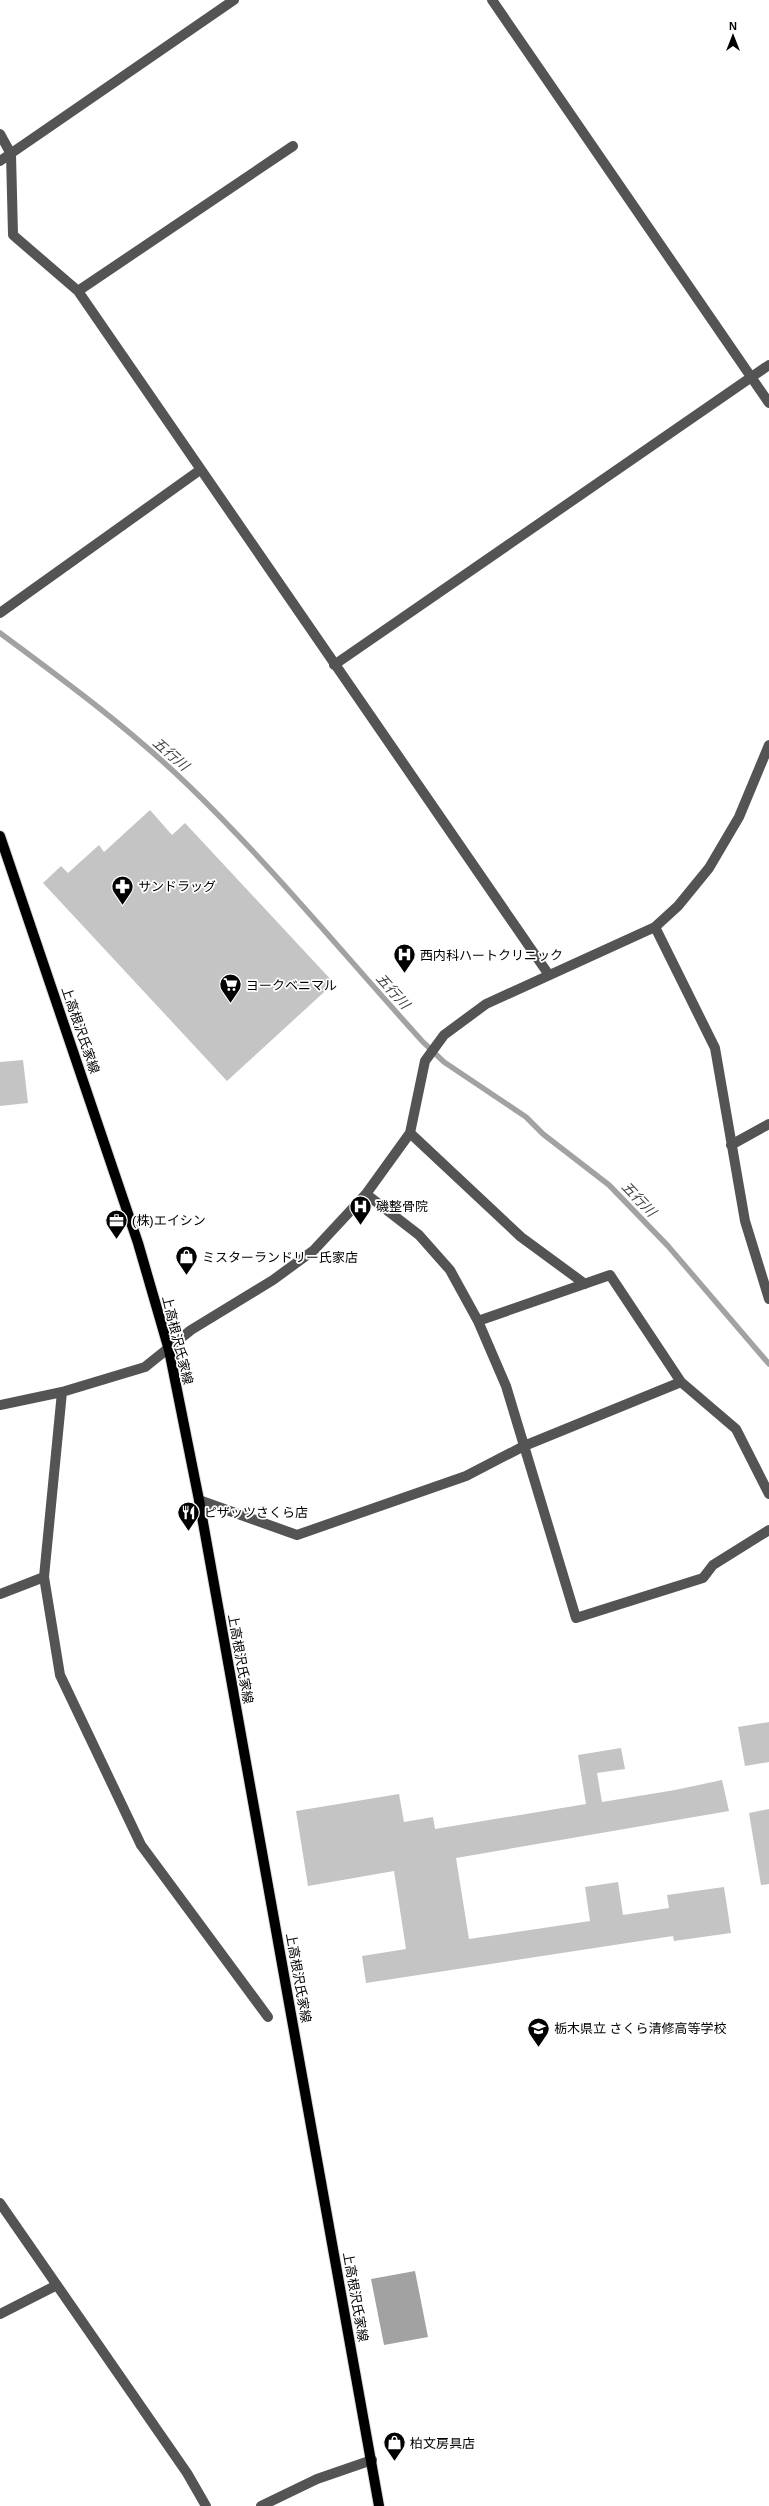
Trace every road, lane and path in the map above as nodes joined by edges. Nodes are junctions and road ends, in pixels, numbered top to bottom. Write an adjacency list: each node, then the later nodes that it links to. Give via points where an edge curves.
1 (234, 0): 5 (street)
2 (492, 0): 9 (street)
3 (0, 134): 5 (street)
4 (293, 146): 7 (street)
5 (11, 154): 6 (street); 7 (street, via 13,235)
6 (0, 161)
7 (78, 291): 11 (street)
8 (769, 365): 9 (street)
9 (751, 377): 10 (street); 13 (street)
10 (769, 403)
11 (200, 470): 12 (street); 13 (street)
12 (0, 613)
13 (334, 665): 17 (street)
14 (769, 745): 16 (street, via 739,817 709,868 678,906)
15 (0, 836): 25 (main road, 上高根沢氏家線, via 138,1243)
16 (655, 927): 17 (street); 20 (street, via 715,1048)
17 (549, 975): 19 (street, via 486,1004 444,1035 425,1061)
18 (769, 1124): 20 (street)
19 (410, 1133): 21 (street); 22 (street, via 521,1237)
20 (731, 1145): 23 (street, via 746,1221)
21 (366, 1194): 24 (street, via 419,1235 450,1270); 25 (street, via 314,1250 273,1280 191,1330)
22 (585, 1284): 24 (street); 26 (street, via 610,1275)
23 (769, 1299)
24 (478, 1321): 29 (street, via 506,1386)
25 (169, 1350): 27 (street, via 145,1367); 31 (main road, 上高根沢氏家線)
26 (681, 1382): 29 (street); 30 (street, via 736,1429)
27 (62, 1392): 28 (street); 33 (street)
28 (0, 1405)
29 (524, 1446): 31 (street, via 466,1476 296,1535); 32 (street, via 576,1618 703,1578 713,1565)
30 (769, 1494)
31 (200, 1500): 39 (main road, 上高根沢氏家線)
32 (769, 1530)
33 (44, 1577): 34 (street); 35 (street, via 60,1675 141,1845)
34 (0, 1594)
35 (268, 2017)
36 (0, 2203): 37 (street)
37 (57, 2285): 38 (street); 40 (street, via 187,2473)
38 (0, 2314)
39 (372, 2460): 41 (street, via 317,2479); 42 (main road, 上高根沢氏家線)
40 (206, 2506)
41 (261, 2506)
42 (379, 2506)

